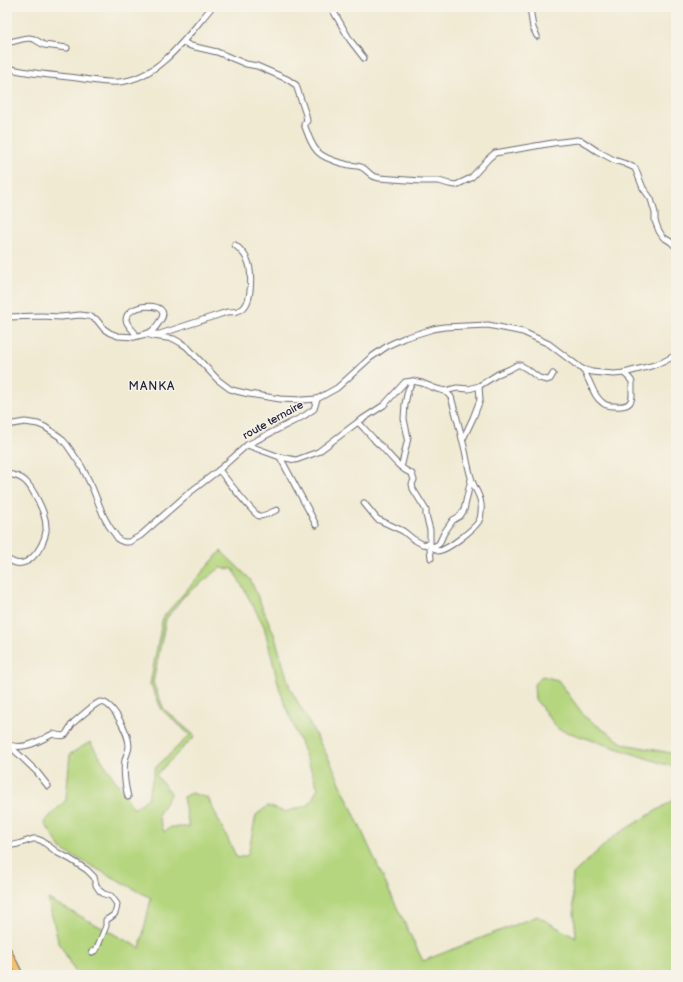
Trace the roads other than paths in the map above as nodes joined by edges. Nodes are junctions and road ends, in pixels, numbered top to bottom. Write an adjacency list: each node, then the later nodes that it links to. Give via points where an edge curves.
1 (212, 7): 5 (street)
2 (330, 7): 8 (street)
3 (530, 7): 4 (street, via 533,28)
4 (537, 36)
5 (183, 42): 9 (street, via 162,64 135,79 120,82 35,74); 11 (street, via 258,66 296,85 306,115 304,124 314,148 320,155 361,167 379,178 439,181 456,186 471,178 495,153 582,141 614,160 634,168 651,199 659,231)
6 (7, 43): 7 (street, via 29,38 44,45)
7 (67, 48)
8 (364, 58)
9 (7, 68)
10 (235, 245): 13 (street, via 242,251 249,266 250,290 242,310 218,314 160,334)
11 (676, 247)
12 (7, 317): 14 (street, via 88,316 110,333)
13 (146, 334): 14 (street); 14 (street, via 153,331 161,319 161,309 145,306 129,314 126,321 135,333); 22 (street, via 174,339 181,343 230,389 280,399)
14 (134, 337)
15 (676, 355): 17 (street, route ternaire, via 652,366)
16 (582, 369): 17 (street, route ternaire, via 602,374); 17 (street, via 599,400 606,405 616,406 627,405 631,401 632,381); 22 (street, route ternaire, via 549,344 523,332 488,325 444,327 389,345 370,358 337,388)
17 (624, 373)
18 (554, 374): 20 (street, via 547,380 517,365)
19 (413, 381): 21 (street); 23 (street, via 405,382 384,405); 28 (street, via 405,404 404,418 408,438)
20 (478, 386): 21 (street); 25 (street, via 480,400)
21 (445, 391): 25 (street, via 450,397)
22 (317, 400): 26 (street, route ternaire, via 314,409 304,416)
23 (358, 422): 27 (street, via 318,452 296,460); 28 (street)
24 (7, 425): 29 (street, route ternaire, via 24,422 38,424 60,437 82,467 109,526 119,540 124,542 140,536)
25 (462, 439): 31 (street)
26 (247, 445): 27 (street); 29 (street, route ternaire)
27 (280, 457): 34 (street)
28 (400, 466): 35 (street, via 412,474 413,489 426,510)
29 (219, 470): 33 (street, via 259,516)
30 (7, 474): 36 (street, via 25,480 30,486 40,506 46,532 40,548 27,561 15,564)
31 (471, 480): 35 (street, via 464,510 453,520 439,544); 35 (street, via 482,504 479,521 466,535 442,551)
32 (364, 503): 35 (street, via 377,519 403,531 412,540)
33 (277, 510)
34 (316, 525)
35 (432, 546): 37 (street)
36 (7, 558)
37 (431, 558)
38 (8, 744): 39 (street); 40 (street, via 23,747 53,734 64,736 71,725 97,703 107,704 119,718 128,740 129,747 124,766)
39 (48, 786)
40 (128, 797)
41 (7, 846): 43 (street, via 33,839 42,841 87,870 94,877 100,891 111,896 117,904 115,915 106,920 97,948)
42 (7, 949): 44 (main road)
43 (92, 952)
44 (20, 975)

